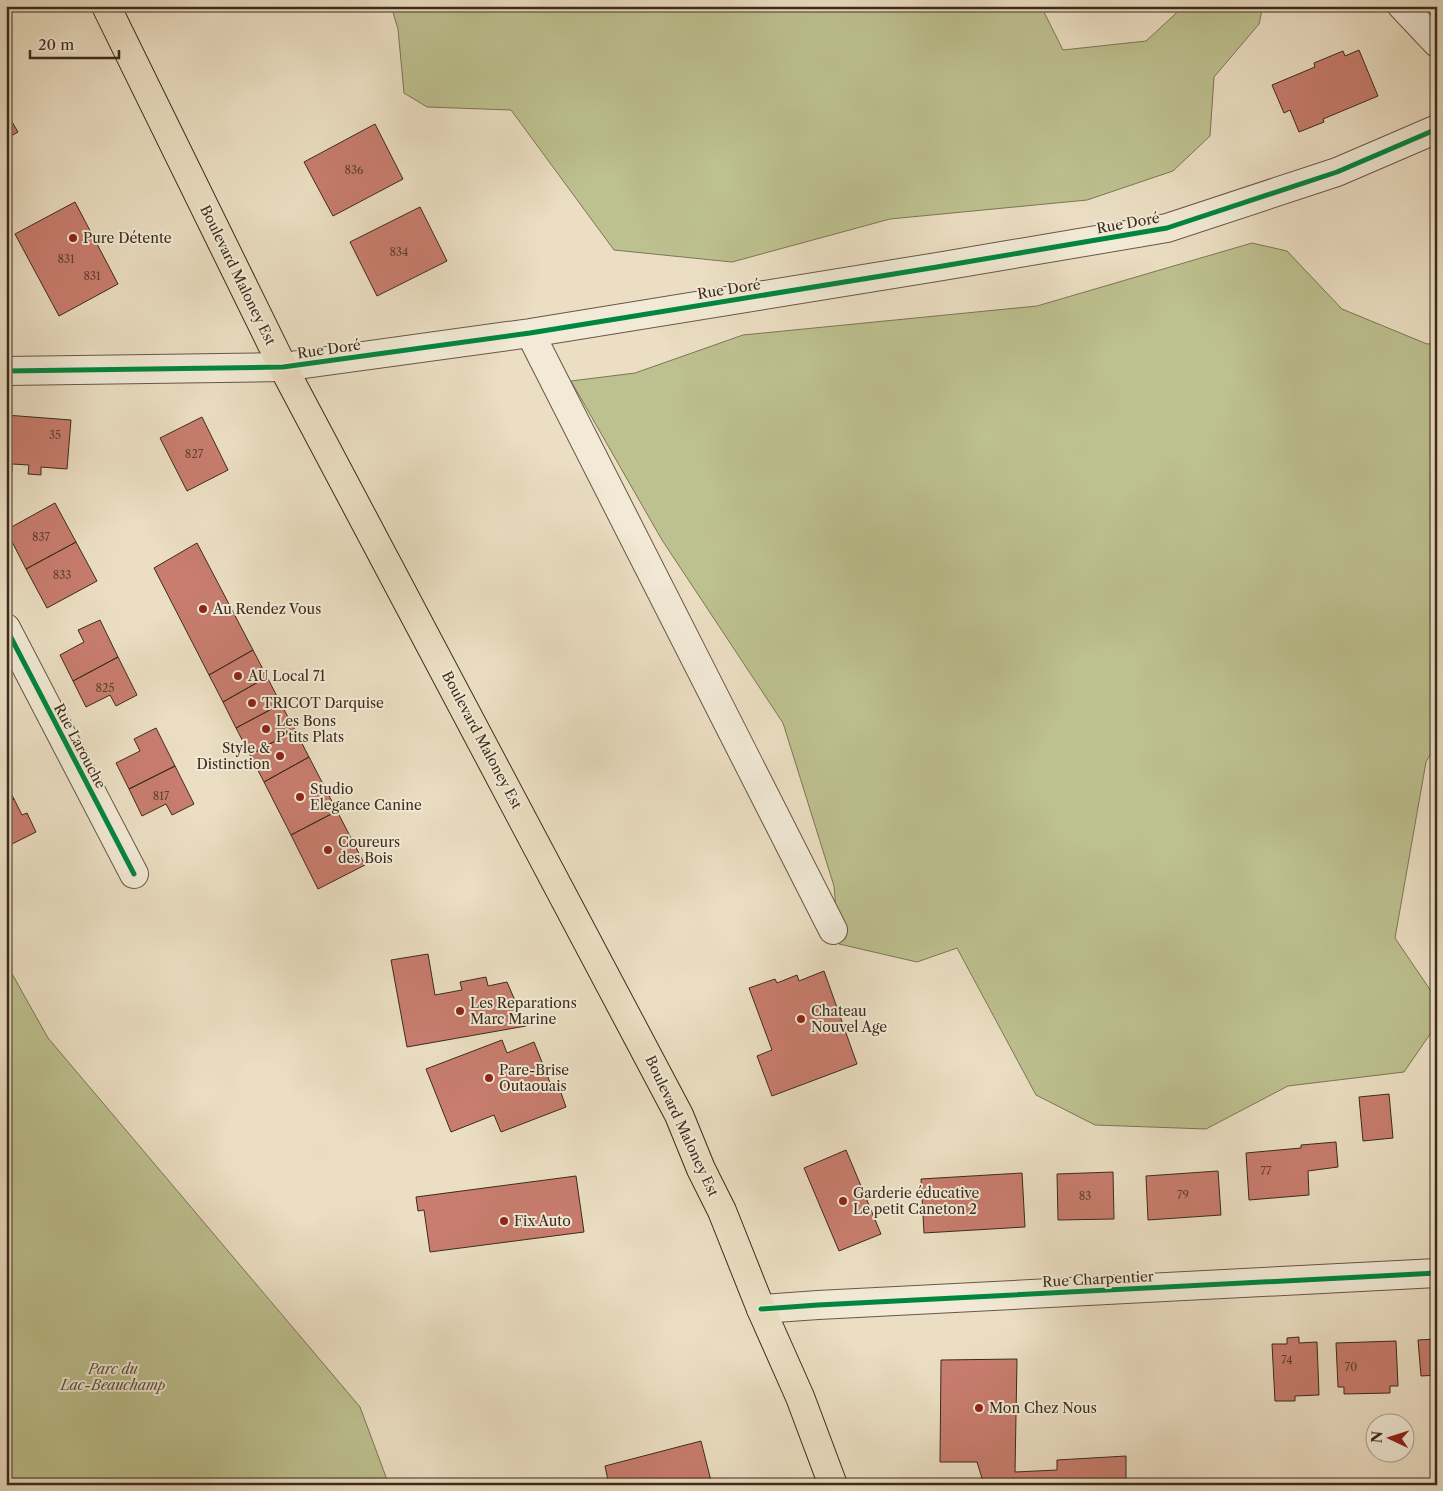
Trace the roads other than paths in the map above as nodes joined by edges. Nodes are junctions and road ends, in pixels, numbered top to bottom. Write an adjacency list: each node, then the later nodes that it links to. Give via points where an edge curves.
1 (106, 6): 6 (main road, Boulevard Maloney Est)
2 (1402, 6): 3 (street)
3 (1437, 43)
4 (1437, 129): 5 (street, Rue Doré, via 1337,172 1167,228)
5 (530, 333): 6 (street, Rue Doré); 10 (street)
6 (283, 367): 7 (street, Rue Doré); 12 (main road, Boulevard Maloney Est, via 679,1115)
7 (6, 371)
8 (6, 628): 9 (street, Rue Larouche)
9 (134, 874)
10 (833, 930)
11 (1437, 1273): 12 (street, Rue Charpentier)
12 (761, 1309): 13 (main road, Boulevard Maloney Est, via 800,1397)
13 (833, 1485)

